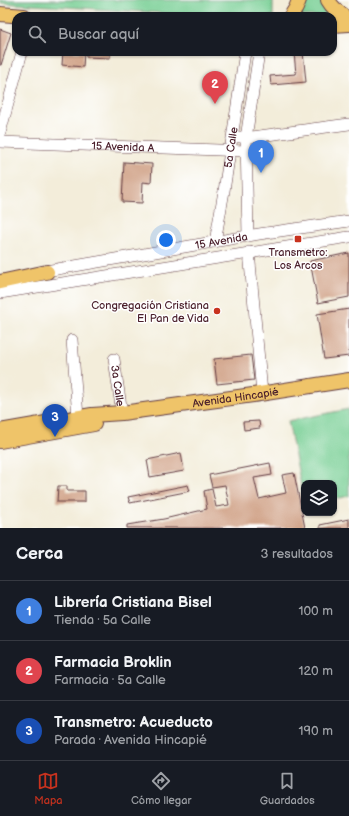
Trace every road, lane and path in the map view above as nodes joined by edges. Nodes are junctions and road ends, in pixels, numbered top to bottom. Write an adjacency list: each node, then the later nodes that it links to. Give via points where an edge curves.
1 (299, 0): 3 (main road)
2 (328, 0): 6 (main road)
3 (294, 12)
4 (0, 14): 5 (main road)
5 (12, 15)
6 (349, 20)
7 (349, 24): 8 (main road)
8 (337, 25)
9 (21, 56): 13 (street)
10 (244, 56): 14 (street, 5a Calle)
11 (258, 56): 15 (street, 5a Calle)
12 (349, 124): 15 (street)
13 (0, 133)
14 (232, 137): 15 (street); 17 (street, 5a Calle)
15 (246, 138): 18 (street, 5a Calle)
16 (0, 142): 17 (street, 15 Avenida A)
17 (230, 151): 18 (street, 15 Avenida A); 22 (street, 5a Calle)
18 (246, 151): 20 (street, 5a Calle)
19 (349, 220): 20 (street, 15 Avenida)
20 (248, 236): 22 (street, 15 Avenida)
21 (349, 237): 23 (street, 15 Avenida)
22 (215, 242): 24 (street, 15 Avenida)
23 (249, 252): 27 (street, 15 Avenida); 31 (street)
24 (47, 272): 25 (street, 15 Avenida); 26 (main road)
25 (0, 276)
26 (0, 282)
27 (0, 293)
28 (72, 340): 33 (street)
29 (114, 359): 32 (street, 3a Calle)
30 (349, 380): 31 (main road, Avenida Hincapié)
31 (262, 393): 32 (main road, Avenida Hincapié)
32 (122, 413): 33 (main road, Avenida Hincapié); 35 (main road, Avenida Hincapié, via 91,425)
33 (78, 417): 34 (main road, Avenida Hincapié)
34 (0, 431)
35 (0, 441)

